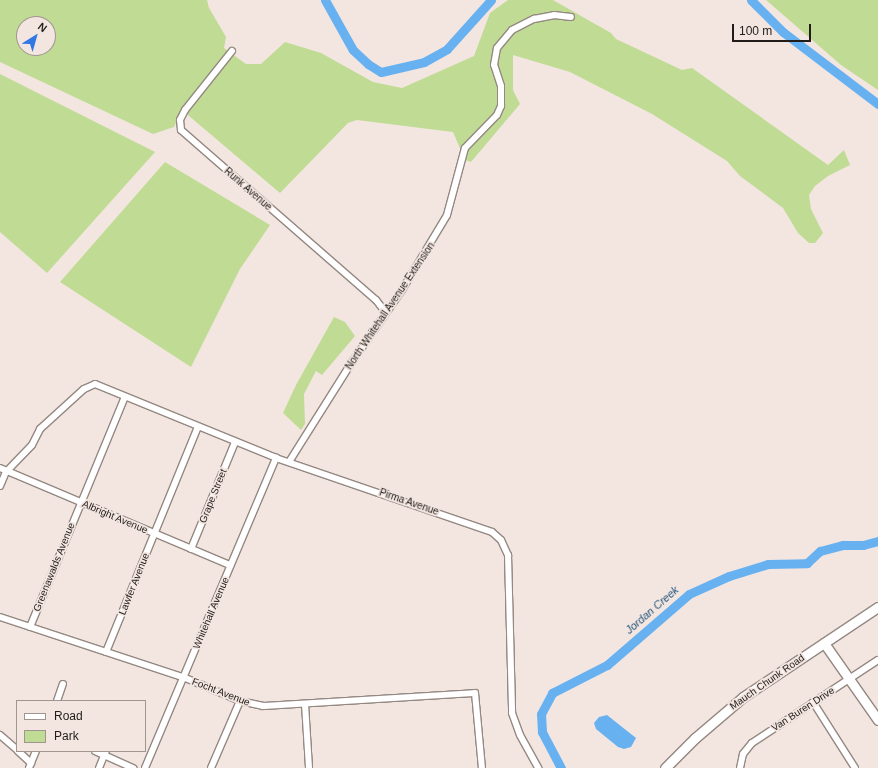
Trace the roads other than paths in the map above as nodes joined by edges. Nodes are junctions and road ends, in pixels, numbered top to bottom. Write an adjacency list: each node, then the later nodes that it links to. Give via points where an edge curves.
1 (571, 17): 3 (street, North Whitehall Avenue Extension, via 554,15 534,19 512,30 497,48 494,65 501,86 501,106 497,115 465,148 447,215 426,253)
2 (232, 51): 3 (street, Runk Avenue, via 185,110 180,120 181,130 376,300)
3 (386, 313): 8 (street, North Whitehall Avenue Extension)
4 (126, 396): 5 (street, Pirma Avenue); 10 (street, Pirma Avenue, via 95,384 84,389 45,424 32,444); 12 (street, Greenawalds Avenue)
5 (198, 427): 6 (street, Pirma Avenue); 13 (street, Lawfer Avenue)
6 (235, 442): 7 (street, Pirma Avenue); 14 (street, Grape Street)
7 (276, 458): 8 (street, Pirma Avenue); 15 (street, Whitehall Avenue)
8 (289, 462): 42 (street, Pirma Avenue, via 484,528 501,540 507,551 510,569 512,713 520,735)
9 (0, 468): 10 (street, Albright Avenue)
10 (6, 472): 11 (street); 12 (street, Albright Avenue)
11 (0, 486)
12 (81, 503): 13 (street, Albright Avenue); 18 (street, Greenawalds Avenue)
13 (154, 534): 14 (street, Albright Avenue); 20 (street, Lawfer Avenue)
14 (191, 549): 15 (street, Albright Avenue)
15 (230, 566): 22 (street, Whitehall Avenue)
16 (878, 607): 19 (main road, Mauch Chunk Road)
17 (0, 617): 18 (street, Focht Avenue)
18 (30, 627): 20 (street, Focht Avenue)
19 (824, 642): 23 (main road); 43 (main road, Mauch Chunk Road, via 731,706)
20 (106, 652): 22 (street, Focht Avenue)
21 (878, 660): 23 (street, Van Buren Drive)
22 (183, 677): 26 (street, Focht Avenue); 38 (street, Whitehall Avenue)
23 (848, 679): 27 (street, Van Buren Drive); 29 (main road)
24 (63, 684): 25 (street)
25 (56, 700)
26 (240, 701): 28 (street, Focht Avenue, via 263,706); 39 (street)
27 (813, 702): 44 (street, Van Buren Drive, via 752,743 743,754); 45 (street)
28 (305, 704): 40 (street); 41 (street, Focht Avenue, via 475,693)
29 (878, 720)
30 (0, 735): 31 (street)
31 (16, 750)
32 (18, 752): 35 (street)
33 (36, 752): 35 (street)
34 (105, 753): 36 (street); 37 (street)
35 (30, 766)
36 (99, 768)
37 (133, 768)
38 (145, 768)
39 (211, 768)
40 (309, 768)
41 (482, 768)
42 (538, 768)
43 (665, 768)
44 (740, 768)
45 (855, 768)

